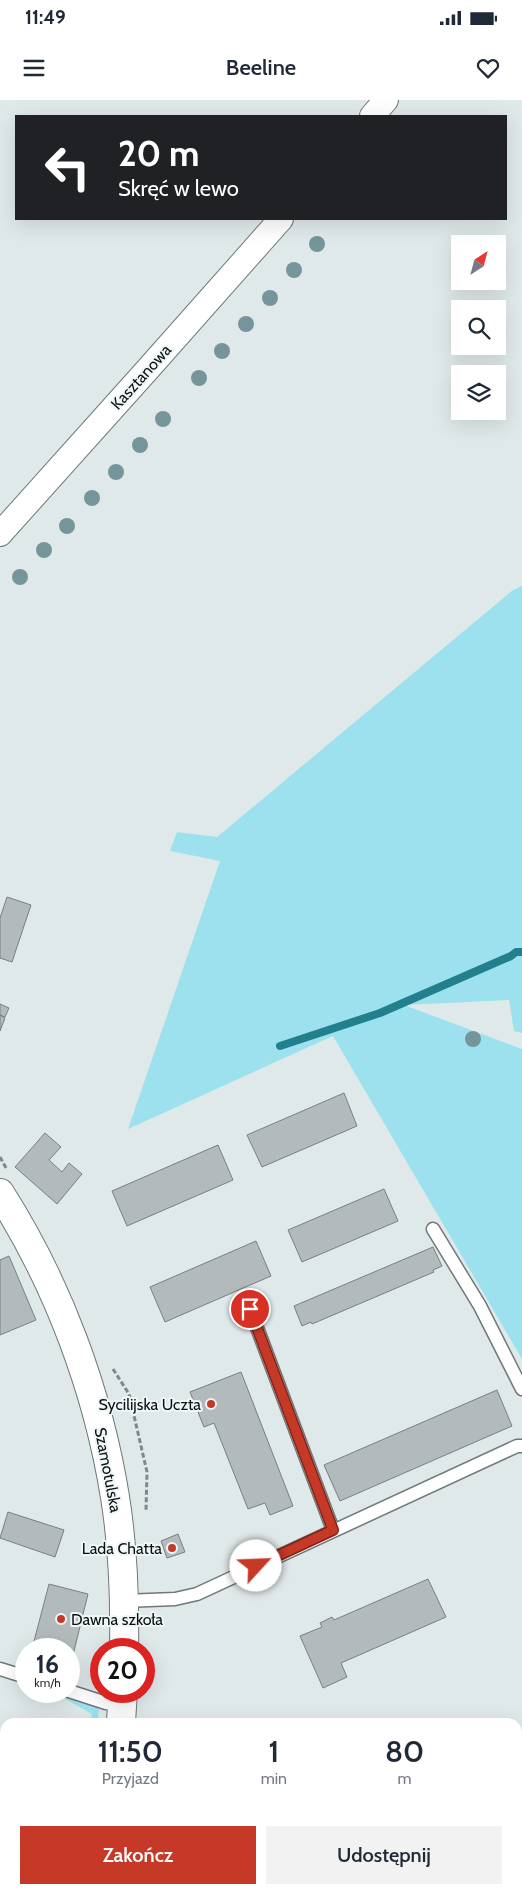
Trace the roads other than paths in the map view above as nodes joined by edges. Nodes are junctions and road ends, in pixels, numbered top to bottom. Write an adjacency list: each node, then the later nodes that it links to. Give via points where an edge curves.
1 (386, 100): 2 (street)
2 (373, 115)
3 (280, 220): 4 (street, Kasztanowa)
4 (0, 534)
5 (0, 1193): 11 (street, Szamotulska, via 52,1290 88,1385 110,1466)
6 (433, 1229): 8 (lane, via 480,1306)
7 (250, 1309): 10 (lane)
8 (522, 1390)
9 (522, 1446): 10 (lane)
10 (333, 1530): 11 (lane, via 189,1597)
11 (124, 1601): 12 (street, Szamotulska)
12 (124, 1638)
13 (0, 1669): 14 (lane)
14 (15, 1674)
15 (80, 1695): 16 (lane)
16 (122, 1707)

